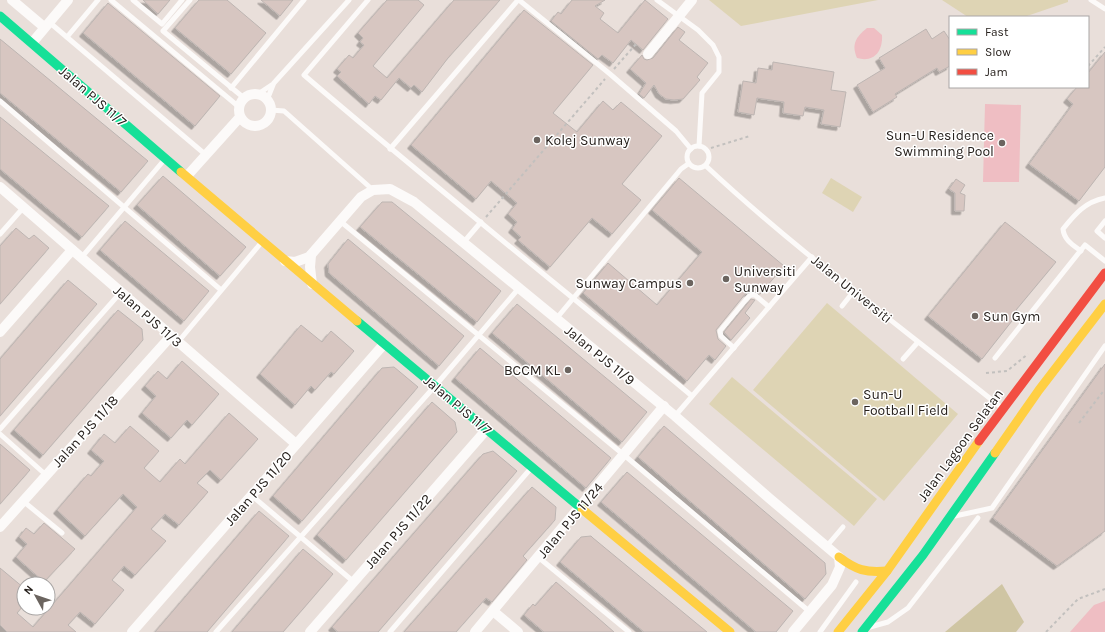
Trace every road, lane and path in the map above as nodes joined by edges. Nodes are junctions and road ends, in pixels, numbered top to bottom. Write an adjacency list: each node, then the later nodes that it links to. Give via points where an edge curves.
1 (12, 0): 17 (street)
2 (68, 0): 17 (street)
3 (98, 0): 18 (lane)
4 (110, 0): 29 (lane)
5 (133, 0): 6 (lane, via 162,24)
6 (182, 0)
7 (190, 0): 24 (lane, via 163,31)
8 (304, 0): 24 (lane)
9 (349, 0): 23 (lane)
10 (368, 0): 34 (lane, via 304,75)
11 (518, 0): 34 (lane); 35 (lane, via 610,74 676,131)
12 (657, 0): 32 (lane, via 698,30 713,45 720,57 719,72 702,93)
13 (692, 0): 21 (street)
14 (1091, 0): 15 (lane)
15 (1105, 9)
16 (0, 16): 19 (street, Jalan PJS 11/7)
17 (46, 25): 18 (lane); 19 (street)
18 (67, 37): 36 (lane)
19 (32, 43): 37 (street, Jalan PJS 11/7)
20 (1105, 47): 22 (path)
21 (648, 54)
22 (1089, 65)
23 (273, 84): 25 (lane); 27 (lane)
24 (231, 88): 29 (lane)
25 (258, 94): 27 (street); 29 (street, via 253,94)
26 (588, 99): 46 (path)
27 (267, 100): 30 (street)
28 (0, 101): 44 (lane)
29 (241, 107): 30 (street, via 248,125 258,126 268,120); 36 (street)
30 (271, 110): 42 (lane, via 284,111)
31 (750, 136): 33 (path)
32 (699, 146): 35 (lane); 39 (lane, via 705,148 709,155)
33 (711, 148)
34 (390, 149): 49 (lane)
35 (691, 149): 38 (lane, via 686,157)
36 (206, 155): 40 (street)
37 (165, 158): 40 (street, Jalan PJS 11/7); 44 (lane)
38 (688, 164): 39 (lane, via 698,169); 67 (lane, via 681,169)
39 (706, 166): 57 (lane, Jalan Universiti)
40 (187, 176): 52 (street, Jalan PJS 11/7)
41 (0, 187): 45 (street, Jalan PJS 11/3)
42 (373, 190): 47 (street, via 362,197); 53 (street, Jalan PJS 11/9, via 390,189 403,195)
43 (1105, 198): 55 (lane, via 1083,206 1063,229 1066,239)
44 (124, 207): 58 (lane); 64 (lane)
45 (23, 208): 50 (lane); 54 (street, Jalan PJS 11/3)
46 (492, 210)
47 (340, 221): 56 (street); 73 (lane)
48 (1105, 221): 51 (lane, via 1097,231)
49 (481, 222): 53 (lane); 67 (lane)
50 (0, 234)
51 (1105, 238)
52 (262, 242): 59 (street, Jalan PJS 11/7); 64 (lane)
53 (463, 243): 63 (street, Jalan PJS 11/9)
54 (72, 250): 58 (street, Jalan PJS 11/3); 72 (street)
55 (1081, 251): 60 (lane, via 1086,245); 80 (lane)
56 (311, 255): 59 (street, via 295,262); 62 (street)
57 (812, 257): 65 (lane, Jalan Universiti); 70 (lane)
58 (81, 258): 66 (street, Jalan PJS 11/3)
59 (285, 261): 62 (street, Jalan PJS 11/7)
60 (1105, 261)
61 (1105, 273): 87 (street, Jalan Lagoon Selatan)
62 (312, 284): 76 (street, Jalan PJS 11/7)
63 (519, 288): 71 (street, Jalan PJS 11/9); 73 (lane)
64 (221, 290): 74 (lane)
65 (854, 291): 69 (lane); 75 (lane, Jalan Universiti)
66 (121, 292): 74 (street, Jalan PJS 11/3); 91 (lane)
67 (574, 298): 71 (lane); 85 (lane)
68 (1105, 304): 89 (street)
69 (842, 306)
70 (769, 307): 78 (lane); 78 (lane, via 755,295 749,296 720,331 721,336)
71 (556, 319): 86 (street, Jalan PJS 11/9)
72 (0, 332)
73 (478, 335): 83 (lane); 95 (lane)
74 (175, 339): 94 (street, Jalan PJS 11/3); 97 (street, Jalan PJS 11/18)
75 (918, 342): 81 (lane); 87 (lane, Jalan Universiti)
76 (384, 344): 83 (street, Jalan PJS 11/7); 94 (street, Jalan PJS 11/20)
77 (1105, 346): 101 (lane, via 992,508)
78 (734, 348): 85 (lane)
79 (1028, 353): 82 (path, via 1007,372)
80 (995, 358)
81 (903, 359)
82 (986, 373)
83 (435, 386): 92 (street, Jalan PJS 11/7); 106 (lane)
84 (1105, 389): 90 (path)
85 (692, 396): 88 (lane)
86 (664, 406): 88 (street, Jalan PJS 11/9); 95 (street, Jalan PJS 11/24)
87 (1003, 408): 89 (street); 110 (street, Jalan Lagoon Selatan)
88 (675, 416): 107 (street, Jalan PJS 11/9)
89 (1018, 419): 101 (street)
90 (1079, 423)
91 (0, 429)
92 (487, 429): 96 (street, Jalan PJS 11/7); 111 (street, Jalan PJS 11/22)
93 (0, 434): 97 (lane)
94 (296, 444): 98 (street, Jalan PJS 11/20)
95 (624, 455): 100 (street, Jalan PJS 11/24); 115 (lane)
96 (532, 467): 100 (street, Jalan PJS 11/7); 120 (lane)
97 (46, 475): 99 (street, Jalan PJS 11/18)
98 (251, 495): 106 (lane); 118 (street, Jalan PJS 11/20)
99 (23, 501): 104 (street, Jalan PJS 11/18); 105 (lane)
100 (580, 508): 108 (street, Jalan PJS 11/24); 124 (street, Jalan PJS 11/7)
101 (952, 516): 117 (street, via 902,584)
102 (978, 518): 117 (lane, via 908,608 888,622)
103 (843, 526): 107 (lane)
104 (0, 527)
105 (62, 533)
106 (301, 536): 111 (lane); 119 (lane)
107 (826, 547): 109 (street, Jalan PJS 11/9)
108 (538, 557): 114 (street, Jalan PJS 11/24); 123 (lane)
109 (839, 558): 110 (street, via 853,568 865,572); 115 (street, via 840,567 832,585)
110 (887, 571): 127 (street, Jalan Lagoon Selatan)
111 (354, 582): 116 (street, Jalan PJS 11/22)
112 (856, 582): 126 (lane)
113 (1105, 589): 128 (path, via 1078,599)
114 (493, 611): 121 (street, Jalan PJS 11/24); 122 (street)
115 (810, 612): 125 (street)
116 (315, 630)
117 (863, 631)
118 (132, 632)
119 (216, 632)
120 (390, 632)
121 (475, 632)
122 (518, 632)
123 (629, 632)
124 (730, 632)
125 (793, 632)
126 (820, 632)
127 (838, 632)
128 (1046, 632)

